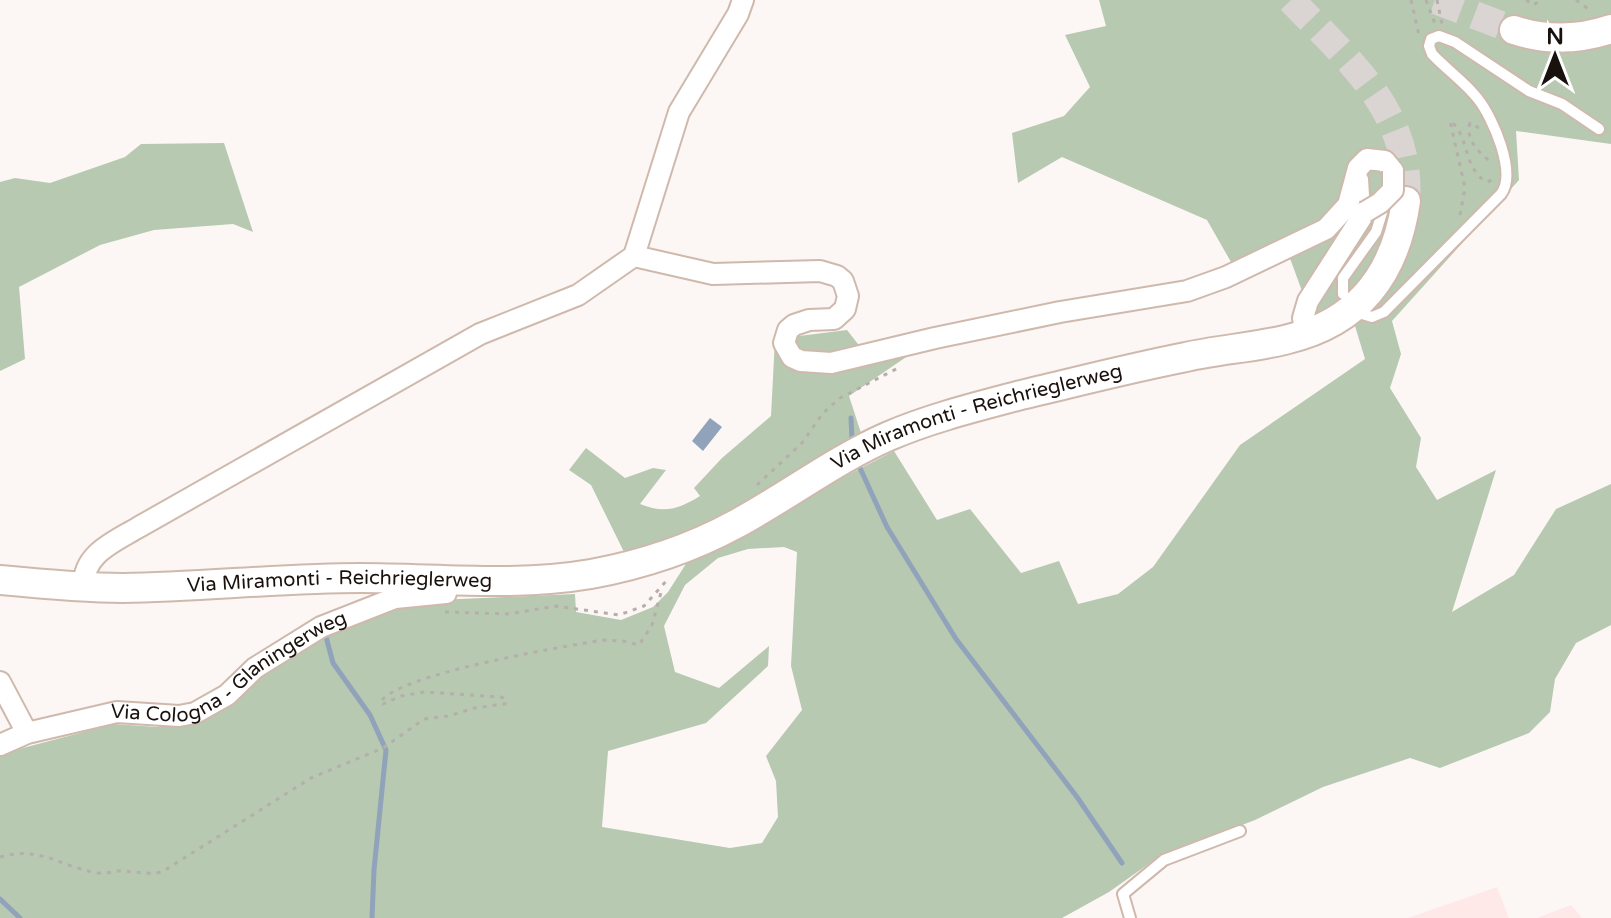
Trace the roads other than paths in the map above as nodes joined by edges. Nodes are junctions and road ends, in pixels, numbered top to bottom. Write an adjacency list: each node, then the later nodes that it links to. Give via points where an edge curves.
1 (743, 0): 7 (street, via 679,112)
2 (1611, 29): 3 (main road, via 1575,38)
3 (1514, 30)
4 (1599, 129): 9 (lane, via 1455,42 1431,39 1432,54 1485,111 1505,160 1507,182 1384,312)
5 (1406, 201): 10 (main road, Via Miramonti - Reichrieglerweg, via 1397,244 1379,281 1345,314)
6 (1365, 212): 7 (street, bridge, via 1393,190 1393,171 1385,161 1367,159 1358,168 1348,205 1326,229 1197,288 831,363 801,361 784,343 794,325 834,319 845,309 846,287 832,273 713,274); 8 (lane, via 1363,176 1380,168 1388,180 1382,216 1343,278); 10 (street, via 1308,301)
7 (634, 256): 13 (street, via 578,295 480,334 139,527 88,562)
8 (1343, 294)
9 (1362, 314)
10 (1305, 333): 12 (main road, Via Miramonti - Reichrieglerweg, via 1174,359 924,422 844,458 735,524 627,566 514,581)
11 (0, 580): 13 (main road, Via Miramonti - Reichrieglerweg)
12 (449, 581): 13 (main road, Via Miramonti - Reichrieglerweg, via 360,578); 15 (street, Via Cologna - Glaningerweg, via 446,593 395,598 321,627 195,713 117,712)
13 (84, 587)
14 (0, 682): 15 (street)
15 (27, 733): 16 (street, Via Cologna - Glaningerweg)
16 (0, 745)
17 (1240, 831): 18 (lane, via 1164,860 1123,894)
18 (1130, 918)

